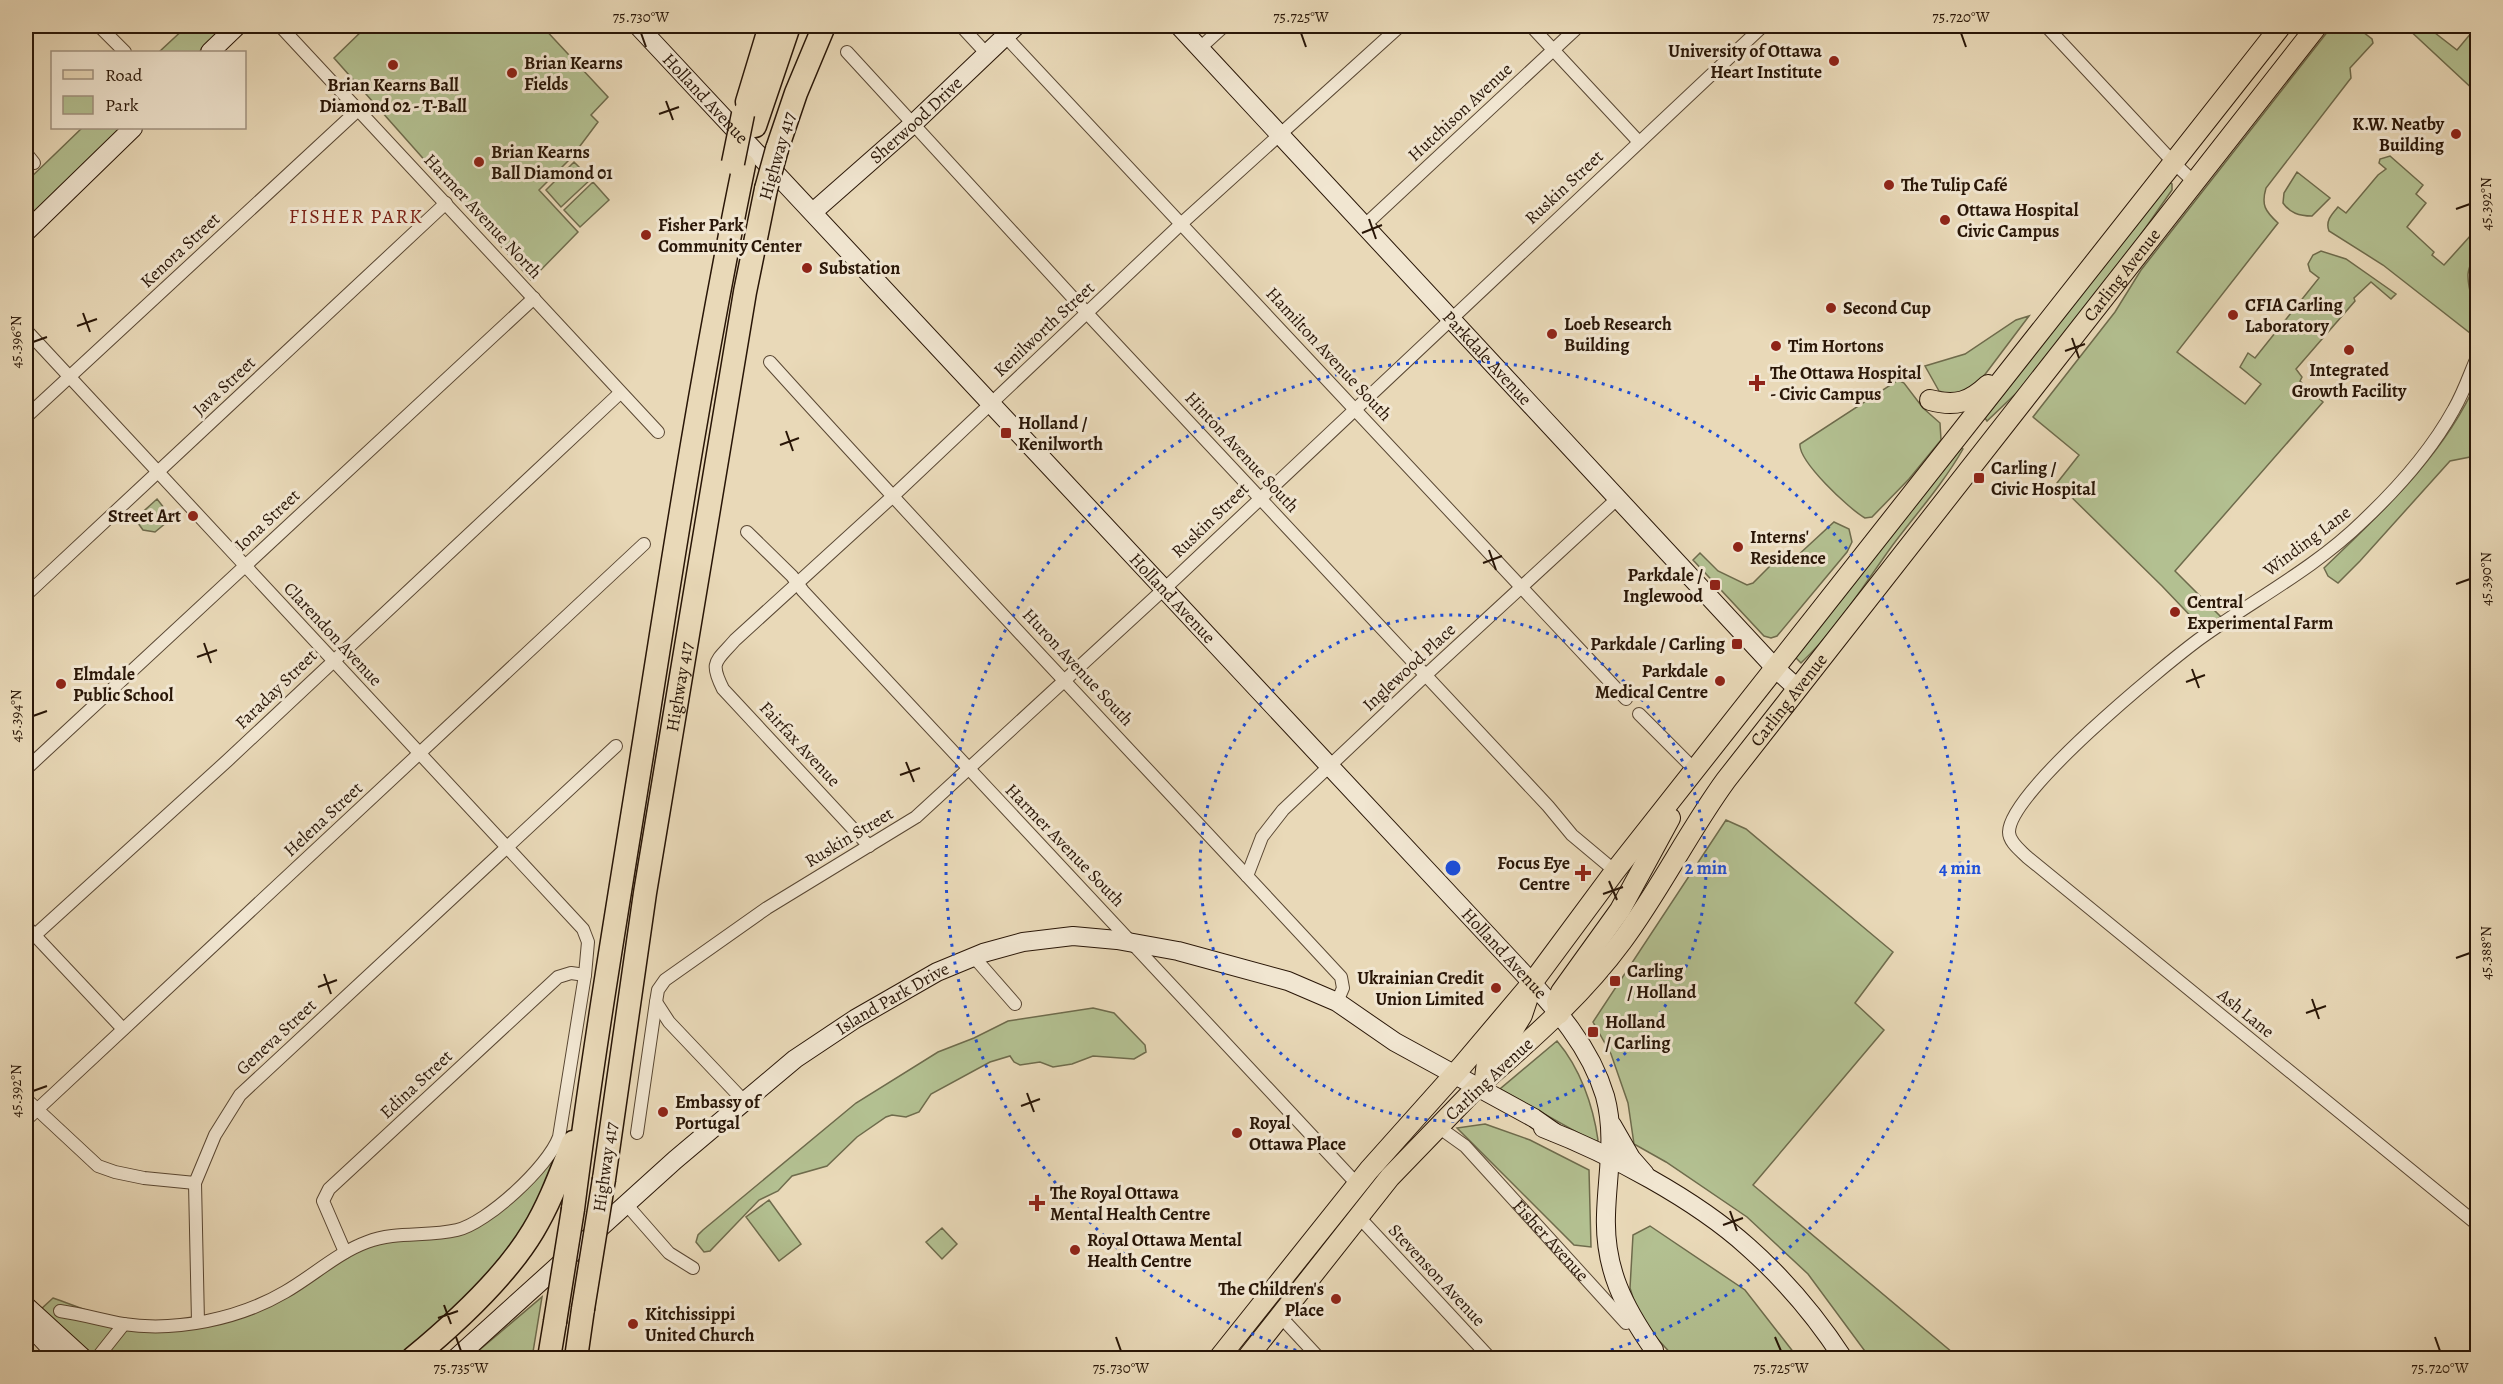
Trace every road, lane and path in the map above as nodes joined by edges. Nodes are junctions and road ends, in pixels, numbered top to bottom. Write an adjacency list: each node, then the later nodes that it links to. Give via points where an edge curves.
1 (99, 26): 22 (street)
2 (237, 26): 23 (main road)
3 (280, 26): 27 (street, Harmer Avenue North)
4 (638, 26): 36 (main road, Holland Avenue)
5 (770, 26): 28 (highway)
6 (789, 26): 28 (highway)
7 (824, 26): 26 (highway, Highway 417)
8 (839, 26): 26 (highway)
9 (961, 26): 25 (street)
10 (1179, 26): 20 (main road, Parkdale Avenue)
11 (1224, 26): 20 (street)
12 (1400, 26): 31 (street, Kenilworth Street)
13 (1531, 26): 21 (street)
14 (1579, 26): 21 (street, Hutchison Avenue)
15 (1763, 26): 32 (street, Ruskin Street)
16 (2046, 26): 33 (street)
17 (2317, 26): 34 (main road, Carling Avenue)
18 (2274, 28): 33 (main road, Carling Avenue)
19 (1010, 31): 25 (main road, Sherwood Drive); 37 (street, Hamilton Avenue South)
20 (1200, 48): 31 (main road, Parkdale Avenue)
21 (1553, 49): 32 (street); 38 (street, Hutchison Avenue)
22 (124, 51)
23 (211, 51)
24 (847, 52): 29 (street, Hinton Avenue South)
25 (986, 53): 29 (main road, Sherwood Drive)
26 (796, 93): 133 (highway, Highway 417, bridge, via 766,189 745,292 645,893)
27 (359, 109): 35 (street, Harmer Avenue North); 47 (street, Kenora Street)
28 (749, 120): 99 (highway, via 738,164)
29 (913, 124): 36 (main road, Sherwood Drive); 41 (street, Hinton Avenue South)
30 (132, 129): 39 (main road)
31 (1281, 135): 37 (street, Kenilworth Street); 38 (main road, Parkdale Avenue)
32 (1639, 142): 42 (street, Ruskin Street)
33 (2173, 162): 34 (street); 44 (main road, Carling Avenue)
34 (2194, 182): 70 (main road, Carling Avenue)
35 (446, 203): 40 (street, Harmer Avenue North); 54 (street, Java Street)
36 (813, 212): 50 (main road, Holland Avenue)
37 (1182, 224): 41 (street, Kenilworth Street); 51 (street, Hamilton Avenue South)
38 (1365, 225): 42 (main road, Parkdale Avenue)
39 (26, 232)
40 (534, 298): 48 (street, Harmer Avenue North); 60 (street, Iona Street)
41 (1088, 314): 50 (street, Kenilworth Street); 56 (street, Hinton Avenue South)
42 (1451, 318): 51 (street, Ruskin Street); 57 (main road, Parkdale Avenue)
43 (26, 330): 47 (street, Clarendon Avenue)
44 (2026, 350): 49 (main road, via 1972,399 1953,404); 67 (main road, Carling Avenue)
45 (2478, 355): 79 (street, Winding Lane, via 2455,409 2435,439 2405,479 2362,522 2325,555 2197,641 2111,711 2044,777)
46 (770, 362): 55 (street, Huron Avenue South)
47 (69, 377): 52 (street, Kenora Street); 54 (street, Clarendon Avenue)
48 (620, 393): 53 (street, Harmer Avenue North); 65 (street, Faraday Street)
49 (1930, 400)
50 (991, 404): 55 (street, Kenilworth Street); 63 (main road, Holland Avenue)
51 (1354, 408): 56 (street, Ruskin Street); 62 (street, Hamilton Avenue South)
52 (26, 417)
53 (658, 432)
54 (158, 472): 60 (street, Clarendon Avenue); 64 (street, Java Street)
55 (892, 497): 61 (street, Kenilworth Street); 69 (street, Huron Avenue South)
56 (1261, 497): 63 (street, Ruskin Street); 68 (street, Hinton Avenue South)
57 (1617, 499): 62 (street, Inglewood Place); 67 (main road, Parkdale Avenue)
58 (747, 532): 61 (street, Harmer Avenue South)
59 (644, 544): 74 (street, Helena Street)
60 (244, 565): 65 (street, Clarendon Avenue); 76 (street, Iona Street)
61 (798, 583): 66 (street, Kenilworth Street); 77 (street, Harmer Avenue South)
62 (1522, 587): 68 (street, Inglewood Place); 71 (street, Hamilton Avenue South)
63 (1163, 589): 69 (street, Ruskin Street); 75 (main road, Holland Avenue)
64 (26, 595)
65 (333, 660): 74 (street, Clarendon Avenue); 85 (street, Faraday Street)
66 (716, 662): 80 (street, Fairfax Avenue, via 714,669 723,689)
67 (1776, 669): 70 (main road, Parkdale Avenue); 78 (main road, Carling Avenue)
68 (1426, 674): 75 (street, Inglewood Place); 82 (street, Hinton Avenue South, via 1568,831)
69 (1066, 680): 77 (street, Ruskin Street); 83 (street, Huron Avenue South)
70 (1797, 688): 93 (main road, Carling Avenue, via 1704,812 1622,942)
71 (1626, 699)
72 (1639, 714): 78 (street)
73 (616, 746): 81 (street, Geneva Street)
74 (420, 754): 81 (street, Clarendon Avenue); 94 (street, Helena Street)
75 (1329, 767): 83 (street, Inglewood Place, via 1283,810 1262,837); 89 (main road, Holland Avenue)
76 (26, 769)
77 (968, 769): 80 (street, Ruskin Street, via 916,818); 86 (street, Harmer Avenue South)
78 (1696, 771): 82 (main road, Carling Avenue); 93 (main road, via 1620,910 1561,992 1557,1002)
79 (2012, 818): 112 (street, Ash Lane, via 2010,836 2027,857)
80 (869, 846): 90 (street, Ruskin Street, via 767,908 665,980)
81 (508, 848): 88 (street, Clarendon Avenue, via 586,933); 107 (street, Geneva Street, via 240,1095 215,1135)
82 (1615, 871): 89 (main road, Carling Avenue)
83 (1247, 876): 91 (street, Huron Avenue South, via 1343,980)
84 (26, 926): 85 (street)
85 (34, 936): 94 (street)
86 (1135, 943): 87 (main road, Island Park Drive, via 1061,937 1023,942); 91 (main road, Island Park Drive, via 1273,976); 108 (street, Harmer Avenue South)
87 (973, 956): 92 (street); 98 (main road, Island Park Drive, via 906,988 855,1019)
88 (585, 975): 113 (street, Edina Street, via 571,973 558,978 329,1189 323,1201); 113 (street, Clarendon Avenue, via 561,1128 546,1159 493,1210 469,1226 391,1236)
89 (1532, 983): 93 (main road, Holland Avenue); 95 (main road, Carling Avenue); 96 (main road, via 1522,1015 1487,1062)
90 (656, 1002): 98 (street, via 669,1022); 104 (street, Ruskin Street)
91 (1337, 1002): 95 (main road, Island Park Drive, via 1395,1042 1409,1057)
92 (1015, 1004)
93 (1559, 1014): 96 (main road, Carling Avenue); 102 (main road, Holland Avenue, via 1589,1058)
94 (123, 1029): 100 (street, Helena Street)
95 (1450, 1079): 96 (main road, Island Park Drive); 108 (main road, Carling Avenue)
96 (1477, 1087): 103 (main road, Carling Avenue); 105 (main road, Island Park Drive, via 1505,1113)
97 (26, 1099): 100 (street)
98 (743, 1100): 109 (main road, Island Park Drive)
99 (586, 1104): 129 (highway, via 557,1183 525,1243 489,1286); 132 (highway, bridge)
100 (36, 1110): 101 (street, Helena Street); 107 (street, via 98,1166 144,1178)
101 (26, 1120)
102 (1610, 1121): 105 (main road, Holland Avenue); 106 (main road, via 1631,1158)
103 (1437, 1126): 110 (main road, Carling Avenue); 122 (street, Fisher Avenue, via 1465,1146)
104 (637, 1133)
105 (1611, 1159): 106 (main road, Island Park Drive); 111 (main road, Holland Avenue)
106 (1652, 1182): 138 (main road, Island Park Drive, via 1695,1207 1749,1248 1801,1301)
107 (195, 1183): 121 (street, Geneva Street)
108 (1357, 1184): 115 (main road, Carling Avenue)
109 (626, 1204): 114 (street, via 662,1246); 124 (main road, Island Park Drive)
110 (1358, 1216): 116 (main road, Carling Avenue); 137 (street, Stevenson Avenue)
111 (1606, 1216): 122 (main road, Holland Avenue, via 1600,1238 1603,1276); 125 (main road, Holland Avenue, via 1617,1288 1630,1315)
112 (2478, 1225)
113 (345, 1252): 121 (street, Clarendon Avenue, via 273,1298)
114 (693, 1268)
115 (1277, 1285): 116 (main road); 134 (main road, Carling Avenue)
116 (1294, 1299): 119 (main road, Carling Avenue)
117 (26, 1306): 127 (main road)
118 (60, 1311): 123 (street, Clarendon Avenue)
119 (1280, 1316): 135 (main road, Carling Avenue); 136 (street)
120 (26, 1322): 126 (main road)
121 (198, 1322): 123 (street, Clarendon Avenue)
122 (1626, 1323): 125 (main road, Fisher Avenue)
123 (124, 1324): 128 (street)
124 (478, 1336): 130 (main road, Island Park Drive); 131 (main road, Island Park Drive)
125 (1658, 1354)
126 (60, 1359)
127 (84, 1359)
128 (97, 1359)
129 (412, 1359)
130 (448, 1359)
131 (456, 1359)
132 (549, 1359)
133 (576, 1359)
134 (1219, 1359)
135 (1247, 1359)
136 (1319, 1359)
137 (1490, 1359)
138 (1843, 1359)

